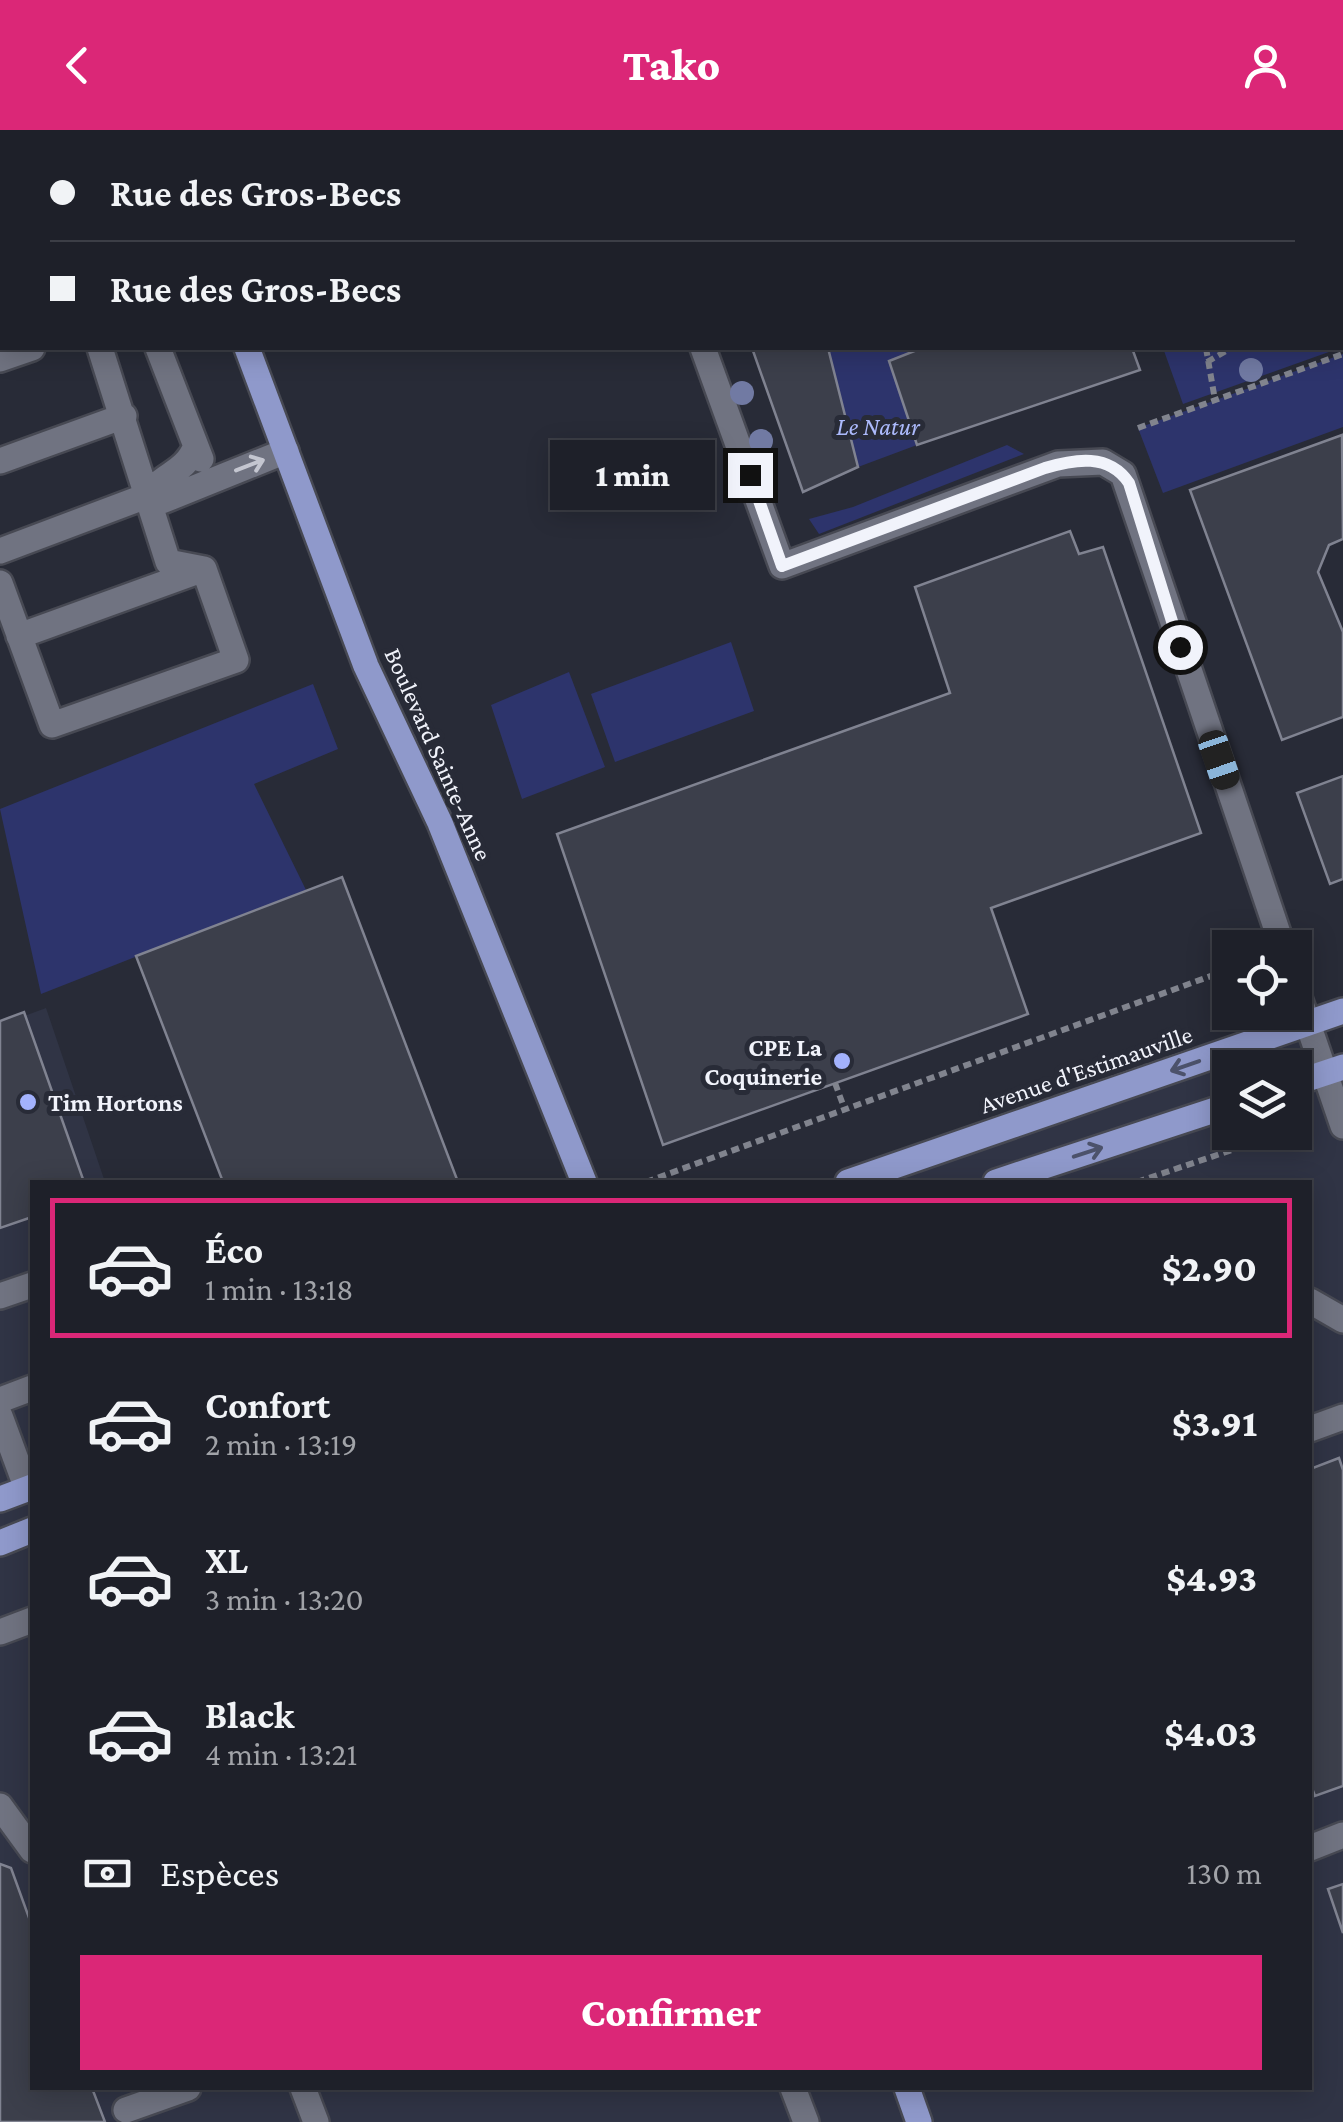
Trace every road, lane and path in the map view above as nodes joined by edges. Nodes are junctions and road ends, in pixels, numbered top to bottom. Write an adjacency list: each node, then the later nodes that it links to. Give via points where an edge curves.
1 (26, 350): 11 (street)
2 (101, 350): 14 (street)
3 (159, 350): 16 (street)
4 (248, 350): 17 (main road, Boulevard Sainte-Anne)
5 (704, 350): 25 (street, via 782,566 1058,464 1090,460 1123,474)
6 (1206, 350): 12 (path)
7 (1226, 350): 12 (path)
8 (1334, 350): 10 (path)
9 (1343, 354): 10 (path)
10 (1334, 357): 13 (path)
11 (0, 359)
12 (1207, 362): 13 (path)
13 (1216, 400): 15 (path)
14 (124, 416): 18 (street); 20 (street)
15 (1138, 428)
16 (196, 446): 19 (street); 20 (street, via 184,468 156,483)
17 (286, 451): 19 (street, one-way to 17); 37 (main road, Boulevard Sainte-Anne, via 366,666 440,823)
18 (0, 461)
19 (210, 481): 20 (street, via 162,500)
20 (149, 495): 21 (street); 22 (street, via 168,562)
21 (0, 552)
22 (204, 570): 24 (street); 24 (street, via 236,660 52,725)
23 (0, 583): 24 (street)
24 (20, 636)
25 (1277, 930)
26 (1212, 975): 34 (path)
27 (1343, 1011): 28 (main road, Avenue d'Estimauville)
28 (1312, 1022)
29 (1290, 1030): 39 (main road, Avenue d'Estimauville, one-way to 39)
30 (1310, 1030): 31 (street)
31 (1333, 1070): 35 (street)
32 (835, 1083): 34 (path)
33 (1212, 1110): 40 (main road, one-way to 33)
34 (845, 1111): 38 (path)
35 (1343, 1126)
36 (1231, 1150): 41 (path)
37 (583, 1180)
38 (652, 1180)
39 (854, 1180)
40 (1002, 1180)
41 (1142, 1180)
42 (30, 1286): 43 (street)
43 (0, 1296)
44 (1312, 1302): 45 (street)
45 (1343, 1320)
46 (30, 1389): 47 (street)
47 (0, 1400)
48 (0, 1416): 51 (street)
49 (1343, 1417): 50 (street)
50 (1312, 1428)
51 (30, 1488): 52 (main road)
52 (0, 1499)
53 (30, 1531): 54 (main road)
54 (0, 1542)
55 (30, 1621): 56 (street)
56 (0, 1632)
57 (0, 1806): 59 (street)
58 (1343, 1834): 60 (street)
59 (30, 1847)
60 (1312, 1847)
61 (181, 2090): 65 (street)
62 (305, 2090): 66 (street)
63 (794, 2090): 67 (street)
64 (908, 2090): 68 (main road)
65 (125, 2106)
66 (316, 2122)
67 (806, 2122)
68 (919, 2122)

